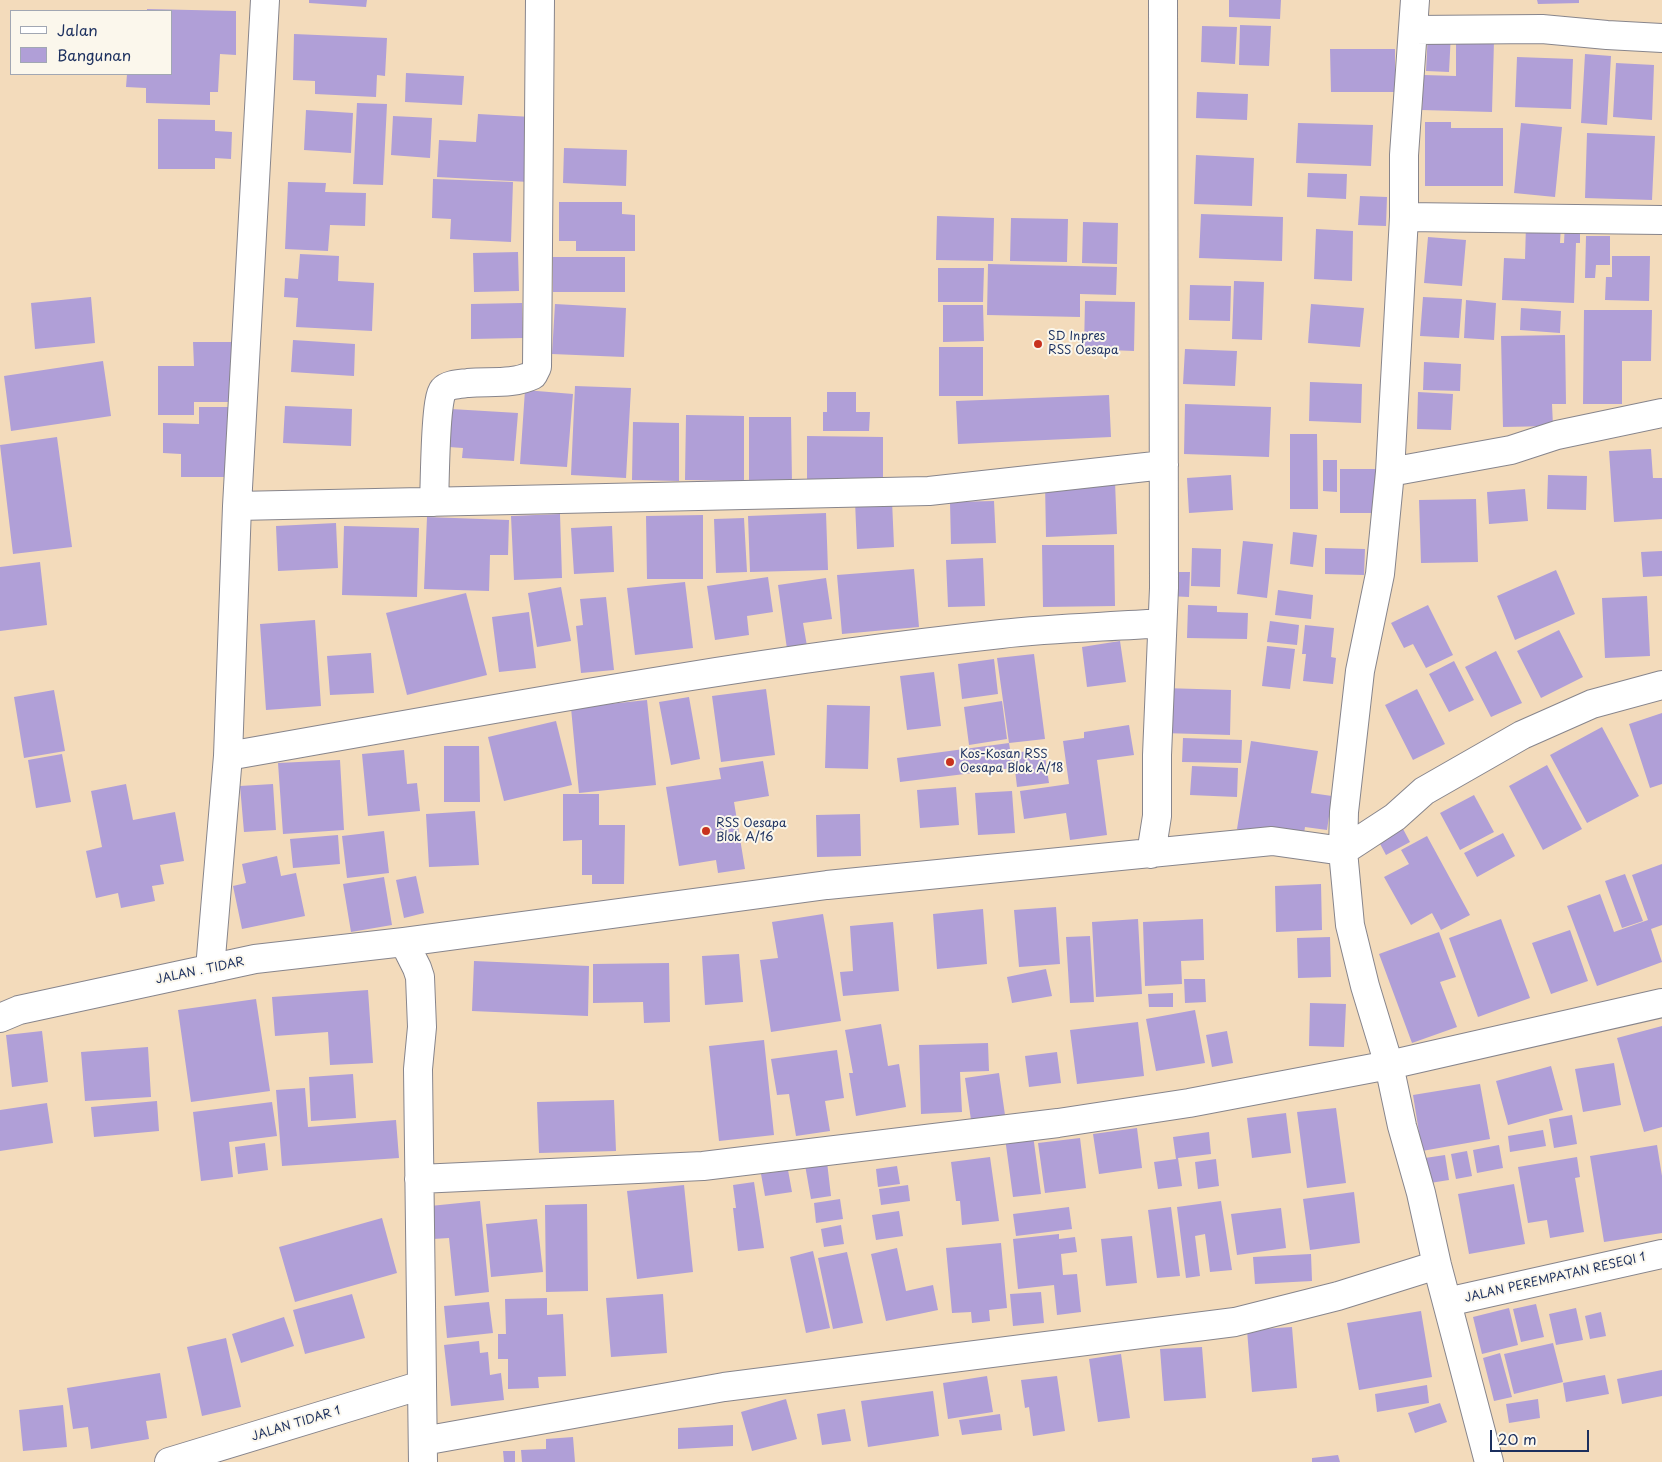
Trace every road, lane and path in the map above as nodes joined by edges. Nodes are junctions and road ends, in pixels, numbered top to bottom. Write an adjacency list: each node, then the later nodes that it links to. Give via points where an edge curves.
1 (265, 0): 13 (street)
2 (540, 0): 12 (street, via 537,367 533,375 515,381 469,383 443,389 438,413)
3 (1163, 0): 10 (street)
4 (1415, 0): 5 (street)
5 (1414, 30): 6 (street, via 1542,29); 7 (street, via 1404,154)
6 (1662, 38)
7 (1404, 216): 8 (street); 11 (street)
8 (1662, 220)
9 (1662, 413): 11 (street, via 1557,435 1510,450)
10 (1164, 465): 12 (street, via 929,491); 14 (street)
11 (1390, 472): 17 (street, via 1380,574 1360,671 1344,812)
12 (434, 502): 13 (street)
13 (237, 506): 16 (street)
14 (1162, 623): 16 (street, via 1003,634 757,665); 18 (street, via 1157,816)
15 (1662, 685): 17 (street, via 1592,704 1522,735 1424,791 1395,817)
16 (228, 756): 20 (street)
17 (1343, 851): 18 (street, JALAN . TIDAR, via 1272,842); 23 (street, via 1350,925 1364,986)
18 (1150, 854): 19 (street, JALAN . TIDAR, via 818,886)
19 (404, 942): 20 (street, JALAN . TIDAR, via 254,959); 24 (street, via 420,978)
20 (210, 969): 22 (street, JALAN . TIDAR, via 19,1010)
21 (1662, 1003): 23 (street)
22 (0, 1018)
23 (1389, 1065): 24 (street, via 1189,1103 1058,1123 713,1165); 26 (street)
24 (419, 1179): 28 (street)
25 (1662, 1254): 27 (street, JALAN PEREMPATAN RESEQI 1)
26 (1438, 1266): 27 (street); 29 (street, via 1235,1322 724,1387)
27 (1447, 1302): 31 (street)
28 (422, 1385): 29 (street); 30 (street, JALAN TIDAR 1)
29 (423, 1451)
30 (169, 1462)
31 (1489, 1462)

